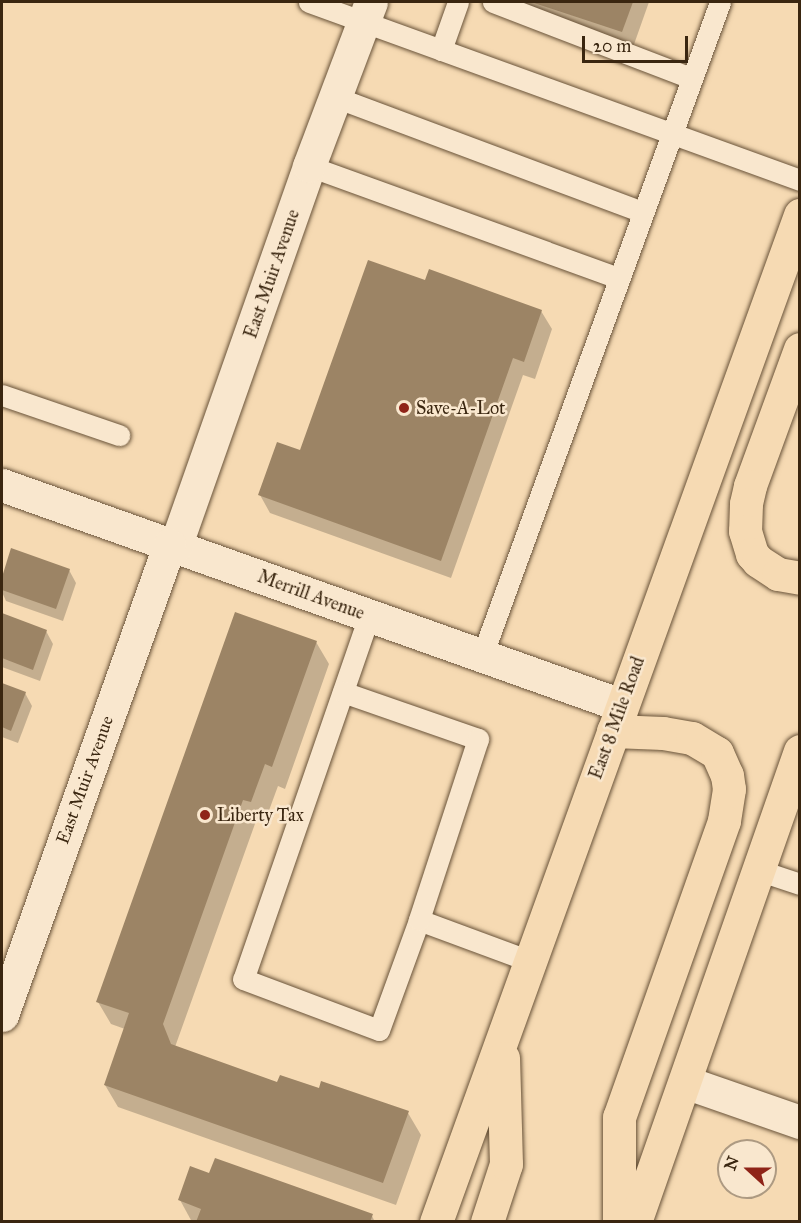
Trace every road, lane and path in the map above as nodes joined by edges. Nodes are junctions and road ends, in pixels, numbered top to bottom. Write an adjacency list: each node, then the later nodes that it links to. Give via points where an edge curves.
1 (309, 2): 5 (lane)
2 (458, 2): 6 (lane)
3 (493, 2): 7 (lane)
4 (720, 2): 7 (lane)
5 (367, 12): 6 (lane); 8 (street, East Muir Avenue)
6 (441, 50): 9 (lane)
7 (692, 78): 9 (lane)
8 (335, 97): 10 (street, East Muir Avenue); 12 (lane)
9 (671, 133): 11 (lane); 12 (lane)
10 (309, 166): 14 (lane); 19 (street, East Muir Avenue)
11 (800, 180)
12 (643, 212): 14 (lane)
13 (800, 214): 24 (highway, East 8 Mile Road)
14 (619, 278): 22 (lane)
15 (800, 349): 20 (highway, via 750,486 745,524 748,544 758,561 778,574)
16 (2, 395): 17 (lane)
17 (119, 435)
18 (2, 485): 19 (street, Merrill Avenue)
19 (172, 546): 21 (street, Merrill Avenue); 30 (street, East Muir Avenue)
20 (800, 578)
21 (369, 616): 22 (street, Merrill Avenue); 23 (lane)
22 (482, 656): 24 (street, Merrill Avenue)
23 (343, 692): 28 (lane, via 478,739); 28 (lane, via 243,979 379,1030)
24 (617, 718): 29 (highway, East 8 Mile Road); 36 (highway, via 698,741 717,753 729,789 724,821 619,1117)
25 (800, 751): 26 (highway)
26 (758, 870): 27 (lane); 32 (highway)
27 (800, 884)
28 (419, 920): 29 (lane)
29 (530, 961): 31 (highway, East 8 Mile Road)
30 (2, 1015)
31 (503, 1038): 34 (highway, East 8 Mile Road); 35 (highway, via 506,1164)
32 (685, 1082): 33 (street); 37 (highway)
33 (800, 1122)
34 (436, 1221)
35 (487, 1221)
36 (619, 1221)
37 (635, 1221)

